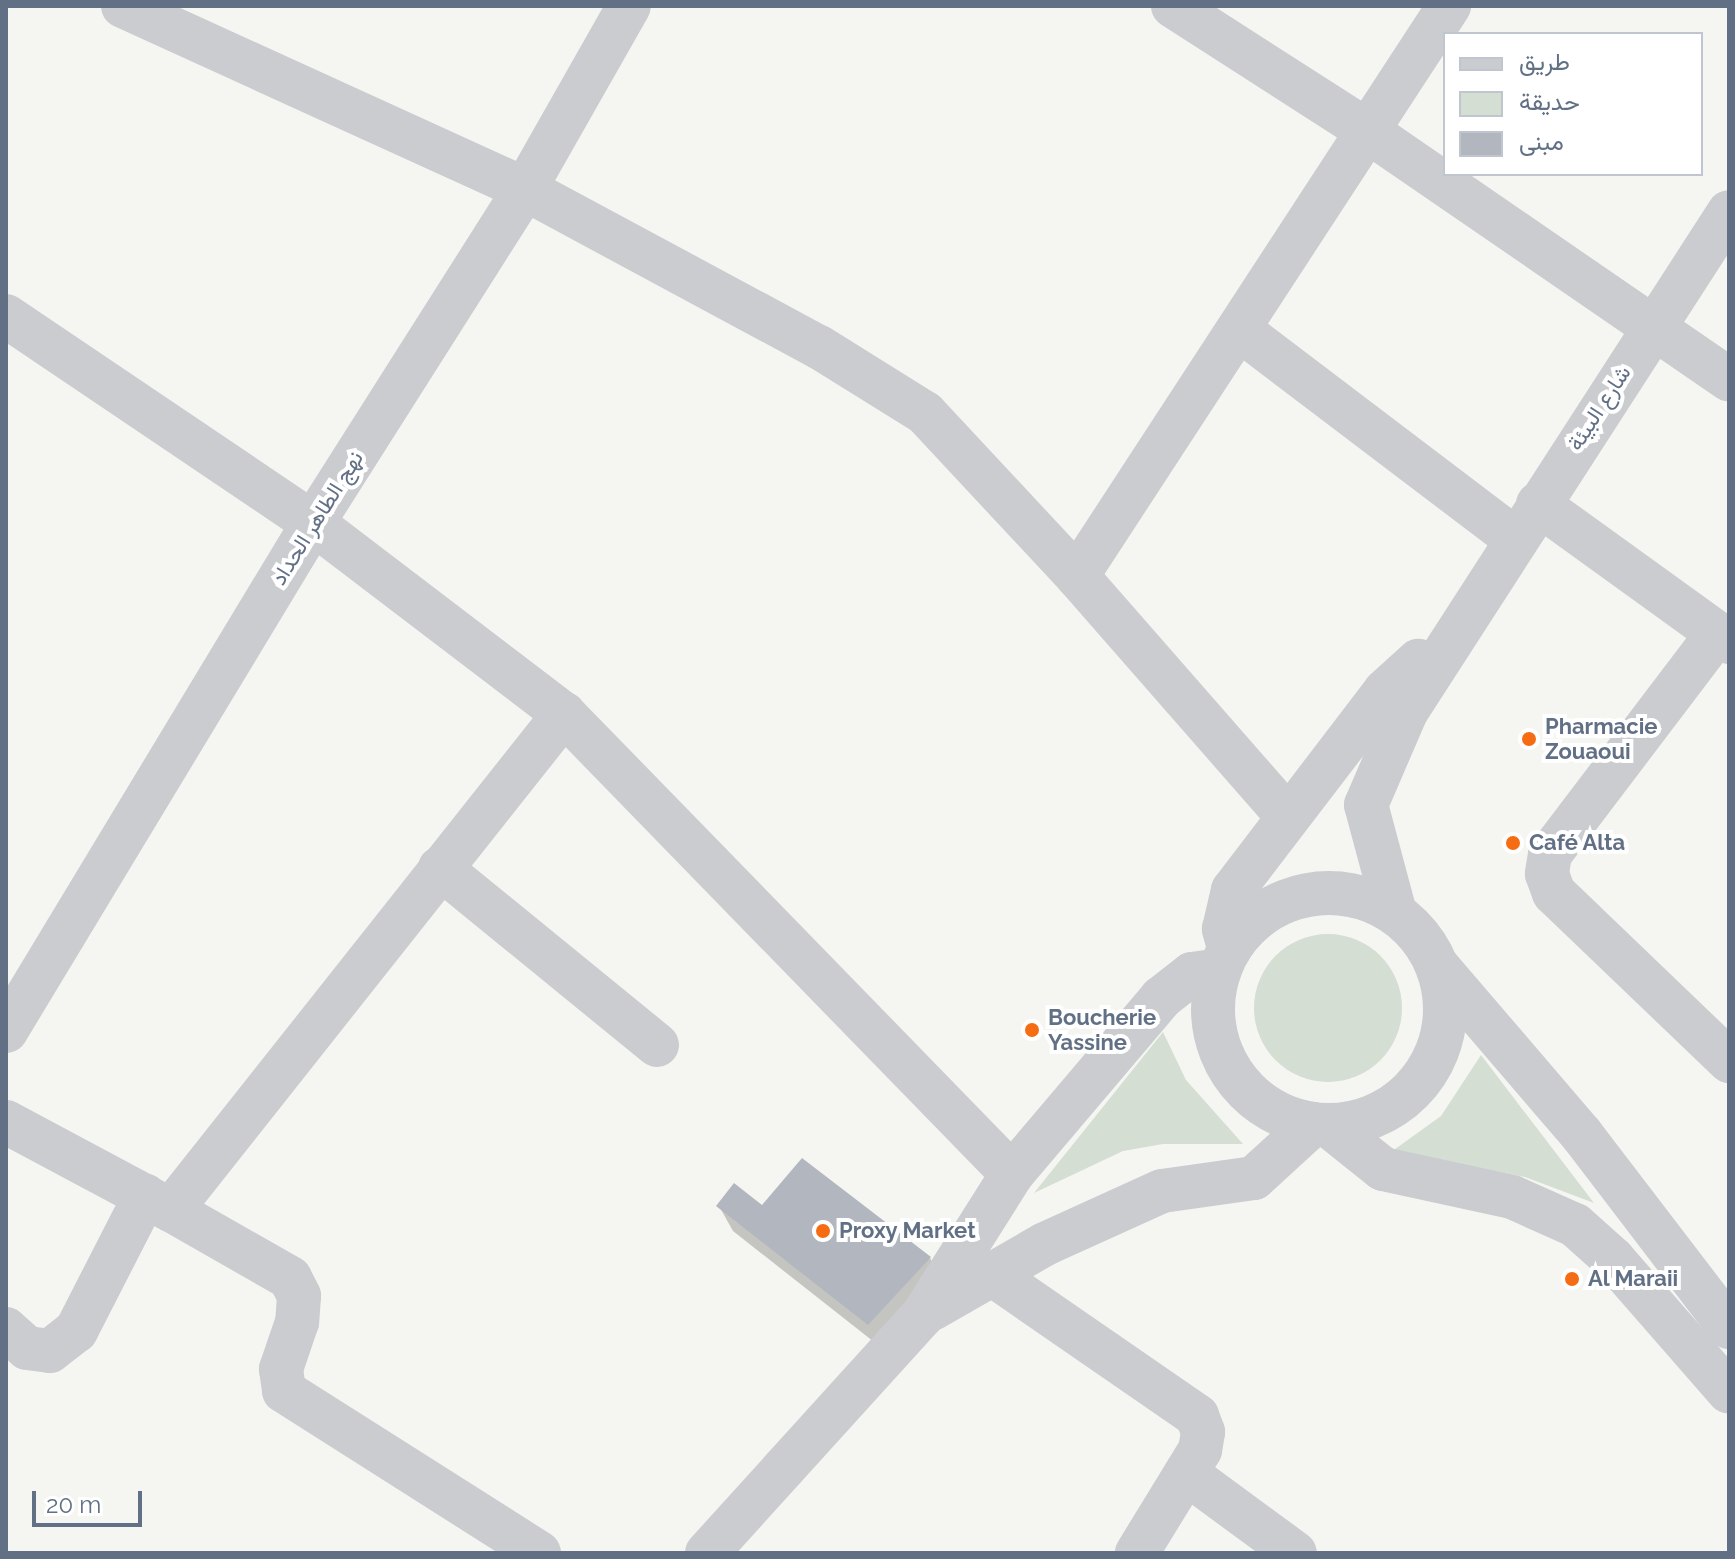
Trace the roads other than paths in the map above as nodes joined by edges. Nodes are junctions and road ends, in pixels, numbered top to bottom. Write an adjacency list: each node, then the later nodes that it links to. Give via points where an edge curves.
1 (123, 6): 6 (street)
2 (1449, 6): 5 (street)
3 (612, 12): 6 (street, نهج الطاهر الحداد)
4 (1193, 12): 5 (street)
5 (1369, 132): 9 (street); 10 (street)
6 (525, 189): 13 (street, نهج الطاهر الحداد); 14 (street, via 819,347 925,413)
7 (1729, 212): 9 (street, شارع البيئة)
8 (6, 316): 13 (street)
9 (1651, 327): 11 (street); 12 (street, شارع البيئة)
10 (1240, 330): 12 (street); 14 (street)
11 (1729, 379)
12 (1526, 522): 15 (street, شارع البيئة); 16 (street)
13 (313, 523): 17 (street); 23 (street, نهج الطاهر الحداد)
14 (1077, 576): 18 (street)
15 (1475, 607): 18 (street, via 1385,691); 20 (street, via 1406,712 1370,789 1367,821)
16 (1723, 638): 25 (street, via 1550,854 1547,874 1554,893)
17 (564, 714): 19 (street); 28 (street)
18 (1288, 817): 21 (street, via 1233,890)
19 (440, 868): 24 (street); 29 (street)
20 (1395, 913): 21 (street, via 1339,893 1310,894 1278,904 1251,923); 22 (street, via 1413,927)
21 (1224, 959): 27 (street, via 1214,1028 1222,1056 1259,1102); 28 (street, via 1192,974 1161,998)
22 (1438, 967): 27 (street, via 1446,1004 1441,1041 1425,1075 1399,1102 1366,1119); 32 (street, via 1582,1135)
23 (6, 1031)
24 (657, 1045)
25 (1729, 1061)
26 (6, 1122): 29 (street)
27 (1321, 1125): 30 (street, via 1254,1178 1162,1191); 34 (street, via 1383,1169 1512,1197 1575,1225 1613,1259)
28 (1012, 1174): 31 (street)
29 (158, 1203): 33 (street, via 76,1331 50,1351 27,1348); 36 (street, via 290,1278 299,1296 297,1322 281,1369 284,1391)
30 (990, 1273): 31 (street); 35 (street, via 1197,1416 1203,1432 1200,1450)
31 (923, 1315): 37 (street)
32 (1729, 1327)
33 (6, 1329)
34 (1729, 1392)
35 (1186, 1473): 38 (street); 39 (street)
36 (539, 1553)
37 (707, 1553)
38 (1137, 1553)
39 (1295, 1553)

